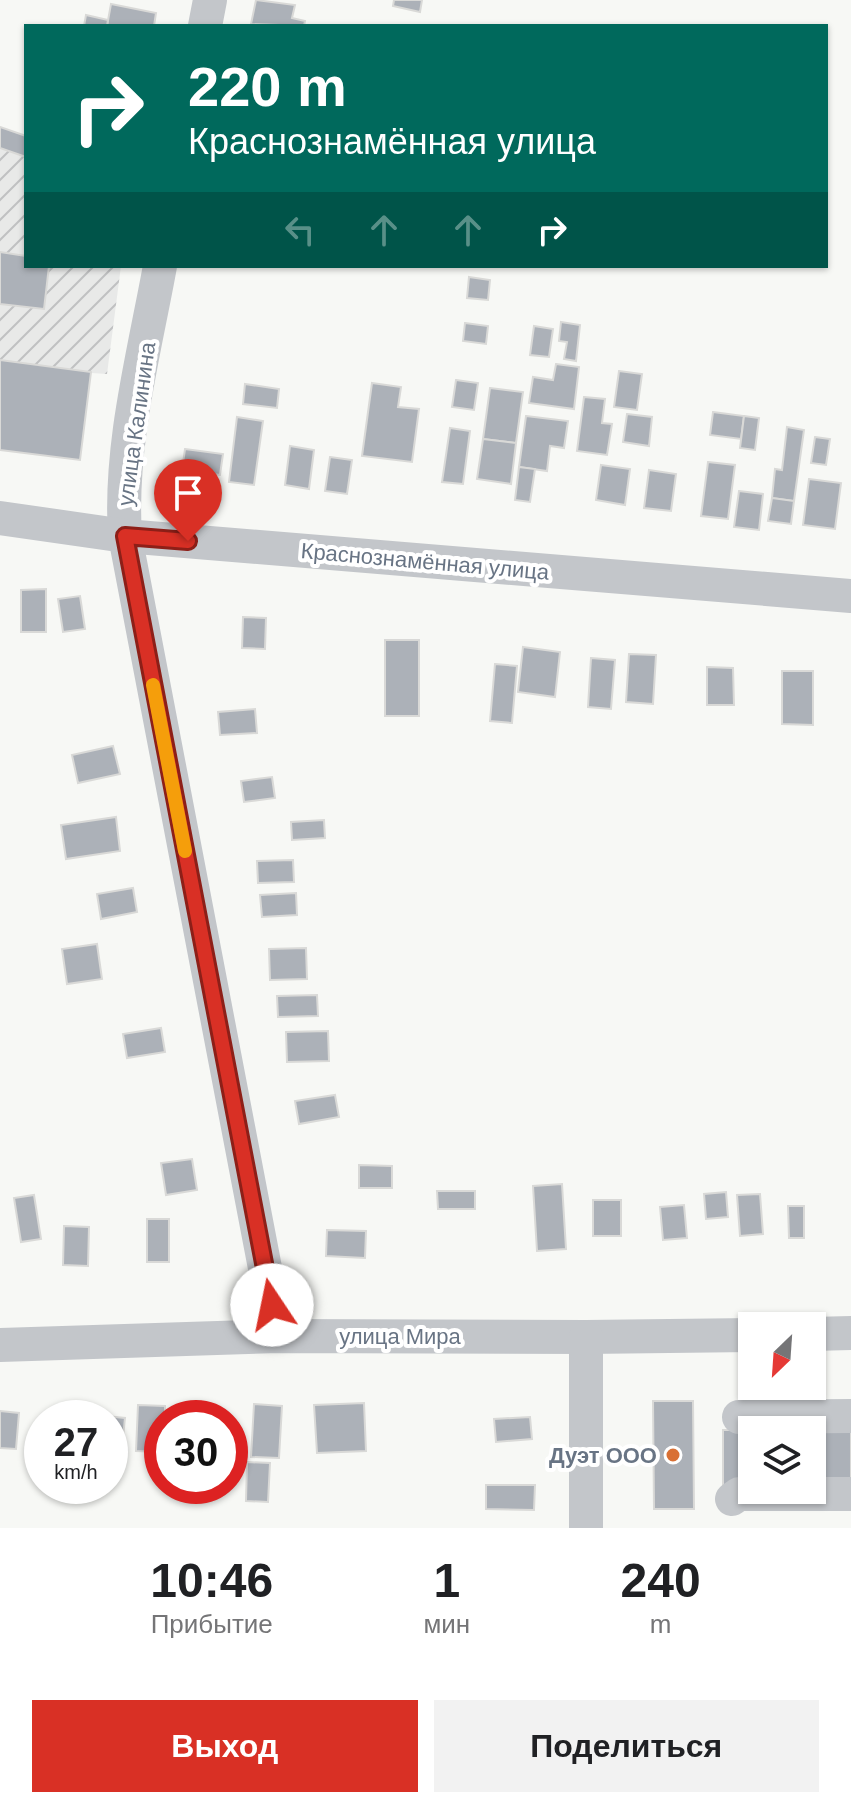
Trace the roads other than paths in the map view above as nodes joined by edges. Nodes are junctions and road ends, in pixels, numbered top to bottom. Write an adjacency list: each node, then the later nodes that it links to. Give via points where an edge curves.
1 (210, 0): 2 (street)
2 (205, 24)
3 (160, 268): 5 (street, улица Калинина, via 124,485)
4 (0, 518): 5 (street, Краснознамённая улица)
5 (125, 536): 6 (street, Краснознамённая улица); 10 (street, улица Калинина)
6 (851, 596)
7 (851, 1333): 8 (street)
8 (826, 1334)
9 (738, 1335): 11 (street, улица Мира)
10 (278, 1336): 11 (street, улица Мира); 12 (street, улица Мира)
11 (586, 1337): 17 (street)
12 (0, 1345)
13 (826, 1416): 14 (street)
14 (851, 1416)
15 (851, 1494): 16 (street, via 739,1494)
16 (732, 1499)
17 (586, 1528)

